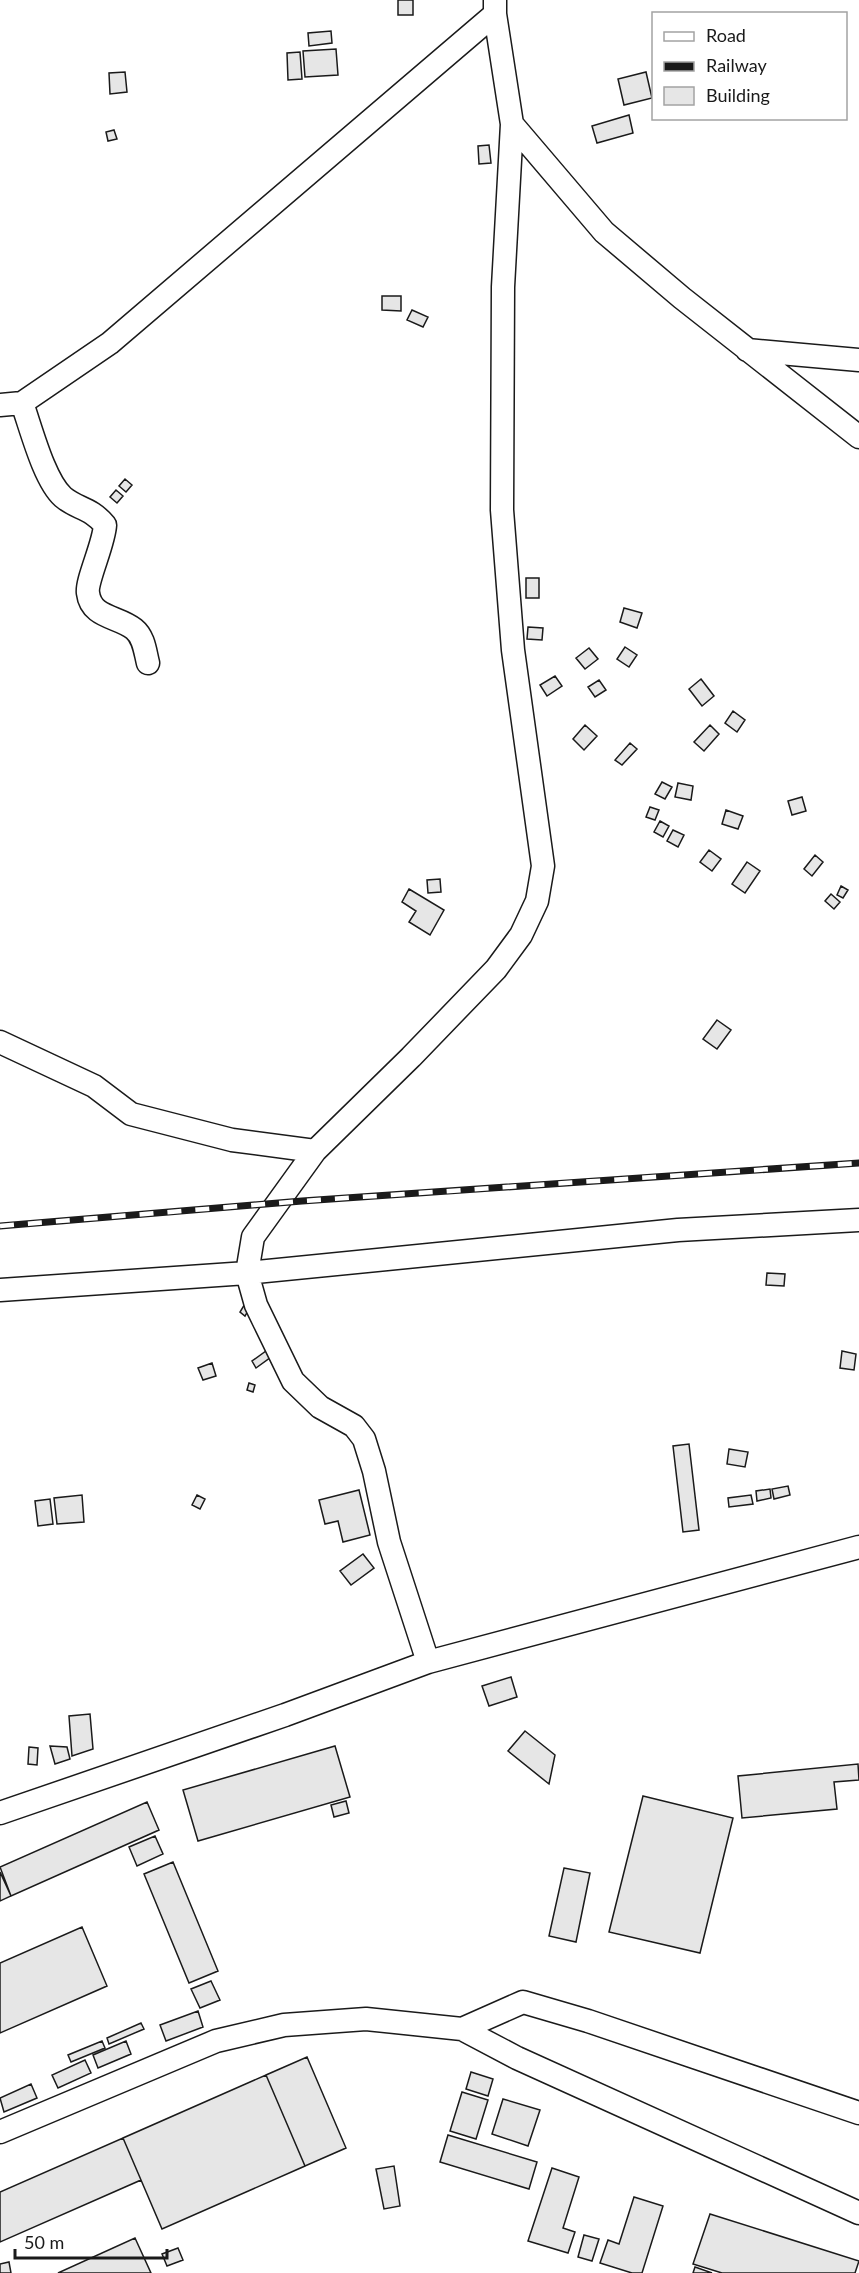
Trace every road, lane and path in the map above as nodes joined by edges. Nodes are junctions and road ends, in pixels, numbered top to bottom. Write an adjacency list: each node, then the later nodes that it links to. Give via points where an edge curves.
1 (495, 7): 2 (street); 5 (street, via 110,343)
2 (512, 124): 3 (street, via 604,232); 9 (street, via 503,287 502,510 513,650 543,866 537,901 521,935 496,969)
3 (747, 350): 4 (street); 6 (street)
4 (859, 360)
5 (11, 404): 7 (street, via 50,482 63,497 96,514 105,525 87,592 92,606 135,629 143,641)
6 (859, 438)
7 (148, 663)
8 (0, 1042): 9 (street, via 94,1086 131,1113 232,1140)
9 (315, 1151): 11 (street, via 253,1238)
10 (859, 1220): 11 (street, via 678,1230)
11 (247, 1273): 12 (street); 14 (street, via 256,1305 293,1381 320,1407 354,1426 364,1439 389,1542)
12 (0, 1290)
13 (859, 1547): 14 (street)
14 (428, 1662): 15 (street)
15 (0, 1813)
16 (462, 2029): 17 (street, via 523,2002); 18 (street, via 366,2019 284,2025 216,2041); 19 (street, via 517,2058)
17 (859, 2113)
18 (0, 2132)
19 (859, 2213)

